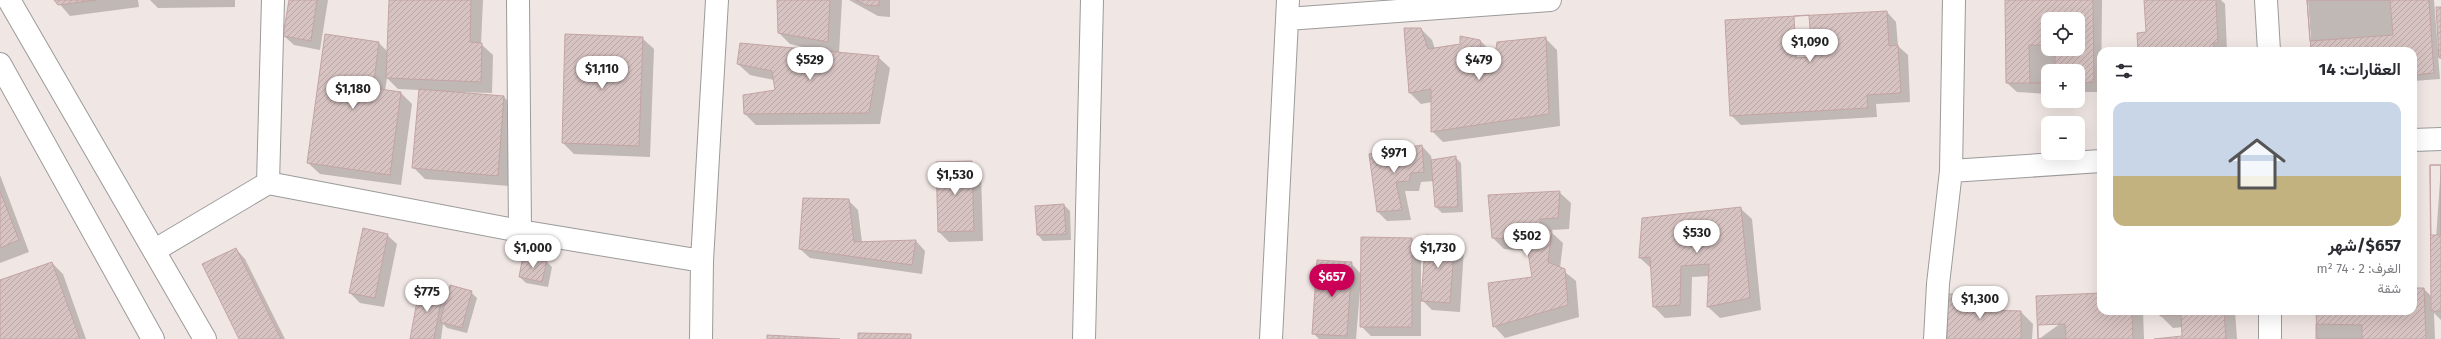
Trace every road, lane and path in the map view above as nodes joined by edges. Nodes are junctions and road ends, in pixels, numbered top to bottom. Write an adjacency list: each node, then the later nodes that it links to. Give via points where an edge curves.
1 (9, 0): 18 (street)
2 (272, 0): 16 (street)
3 (518, 0): 17 (street)
4 (717, 0): 19 (street)
5 (1092, 0): 24 (street)
6 (1550, 0): 9 (street)
7 (1954, 0): 15 (street)
8 (2266, 0): 10 (street)
9 (1287, 10): 25 (street)
10 (2268, 47)
11 (0, 64): 21 (street)
12 (2441, 138): 13 (street)
13 (2417, 140)
14 (2097, 161): 15 (street)
15 (1950, 171): 26 (street)
16 (268, 183): 17 (street); 18 (street)
17 (520, 231): 19 (street)
18 (155, 250): 22 (street)
19 (702, 261): 23 (street)
20 (2270, 315): 27 (street)
21 (153, 339)
22 (205, 339)
23 (701, 339)
24 (1084, 339)
25 (1271, 339)
26 (1935, 339)
27 (2270, 339)

